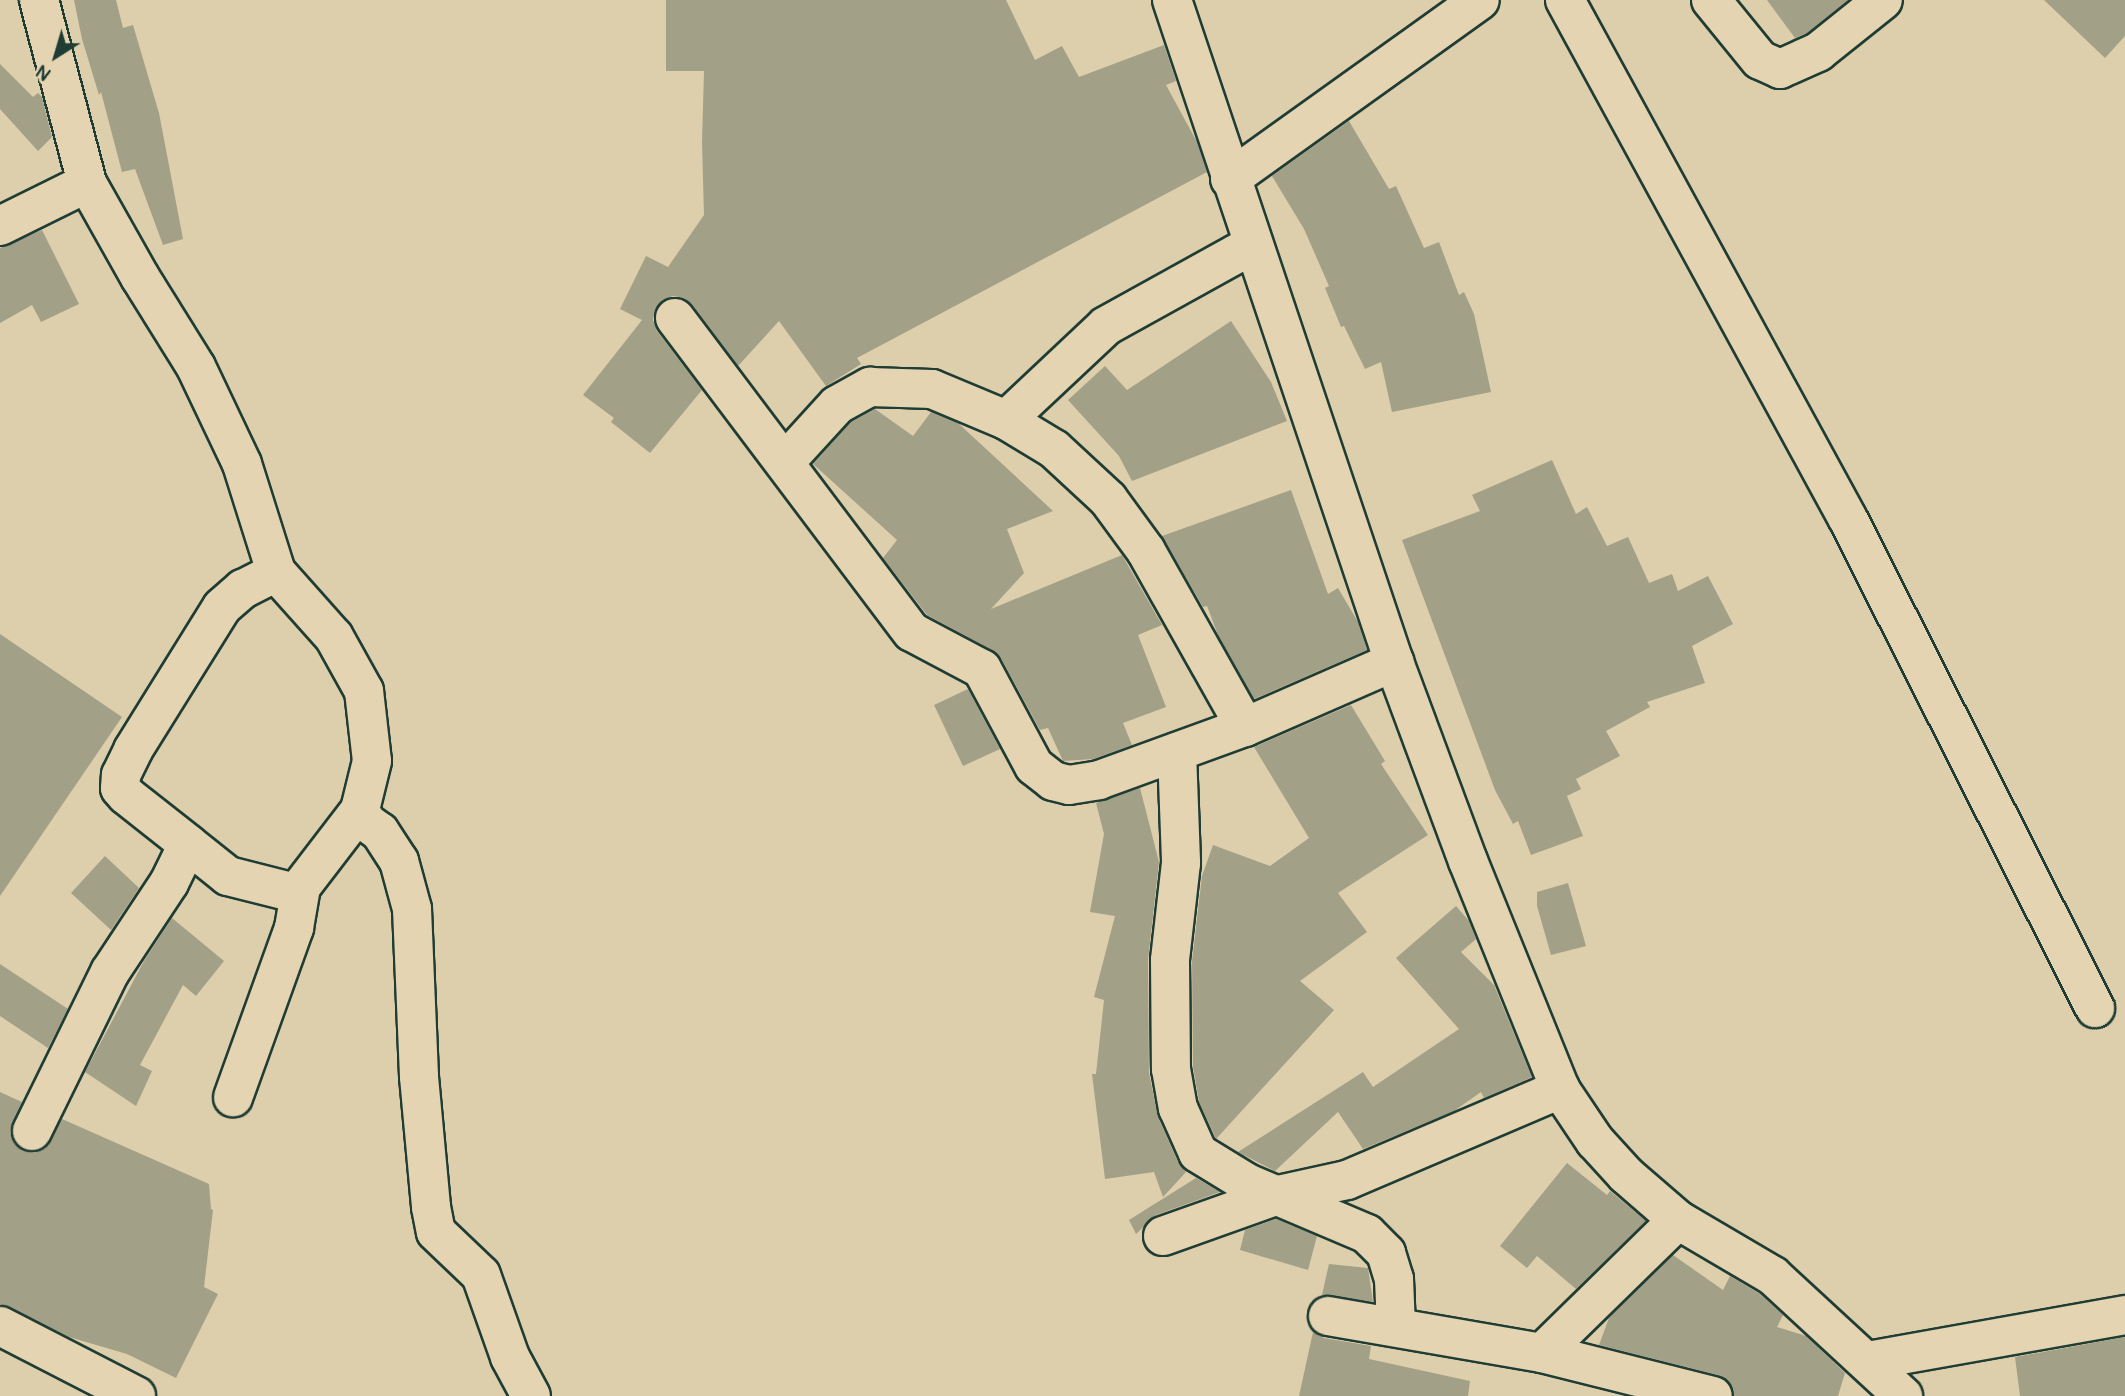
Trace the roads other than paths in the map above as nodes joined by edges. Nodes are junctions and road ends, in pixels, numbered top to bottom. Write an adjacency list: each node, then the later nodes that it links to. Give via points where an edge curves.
1 (39, 0): 8 (street)
2 (1172, 0): 7 (street)
3 (1480, 0): 7 (street)
4 (1564, 0): 21 (street, via 1848,519)
5 (1711, 0): 6 (street, via 1760,60 1780,69 1818,52)
6 (1883, 0)
7 (1230, 179): 10 (street)
8 (87, 183): 9 (street); 14 (street, via 196,367 242,464)
9 (0, 226)
10 (1252, 245): 12 (street, via 1106,326); 15 (street)
11 (675, 318): 13 (street)
12 (1006, 420): 13 (street, via 932,389 870,387 837,405); 16 (street, via 1054,449 1108,499 1146,551)
13 (785, 462): 17 (street, via 912,632 982,669 1034,766 1053,781 1069,785 1099,780)
14 (276, 572): 18 (street, via 334,637 364,691 372,761); 19 (street, via 243,589 222,607 121,775 120,788 126,796)
15 (1394, 662): 16 (street); 22 (street)
16 (1245, 727): 17 (street)
17 (1177, 752): 25 (street, via 1181,863 1170,960 1171,1069 1178,1108 1198,1153 1247,1183)
18 (360, 810): 20 (street); 35 (street, via 399,861 411,909 419,1077 436,1232 481,1275 510,1357)
19 (188, 844): 20 (street, via 228,876); 24 (street, via 169,883 110,972)
20 (299, 894): 23 (street, via 294,928)
21 (2095, 1008)
22 (1560, 1090): 25 (street, via 1347,1180); 26 (street, via 1595,1142)
23 (233, 1097)
24 (32, 1131)
25 (1278, 1195): 27 (street); 31 (street, via 1367,1234 1386,1253 1394,1279)
26 (1678, 1220): 32 (street); 33 (street, via 1773,1276)
27 (1163, 1236)
28 (2125, 1315): 33 (street)
29 (1328, 1316): 31 (street)
30 (0, 1326): 34 (street)
31 (1396, 1327): 32 (street)
32 (1542, 1353): 36 (street)
33 (1867, 1361): 37 (street)
34 (136, 1396)
35 (531, 1396)
36 (1713, 1396)
37 (1903, 1396)

